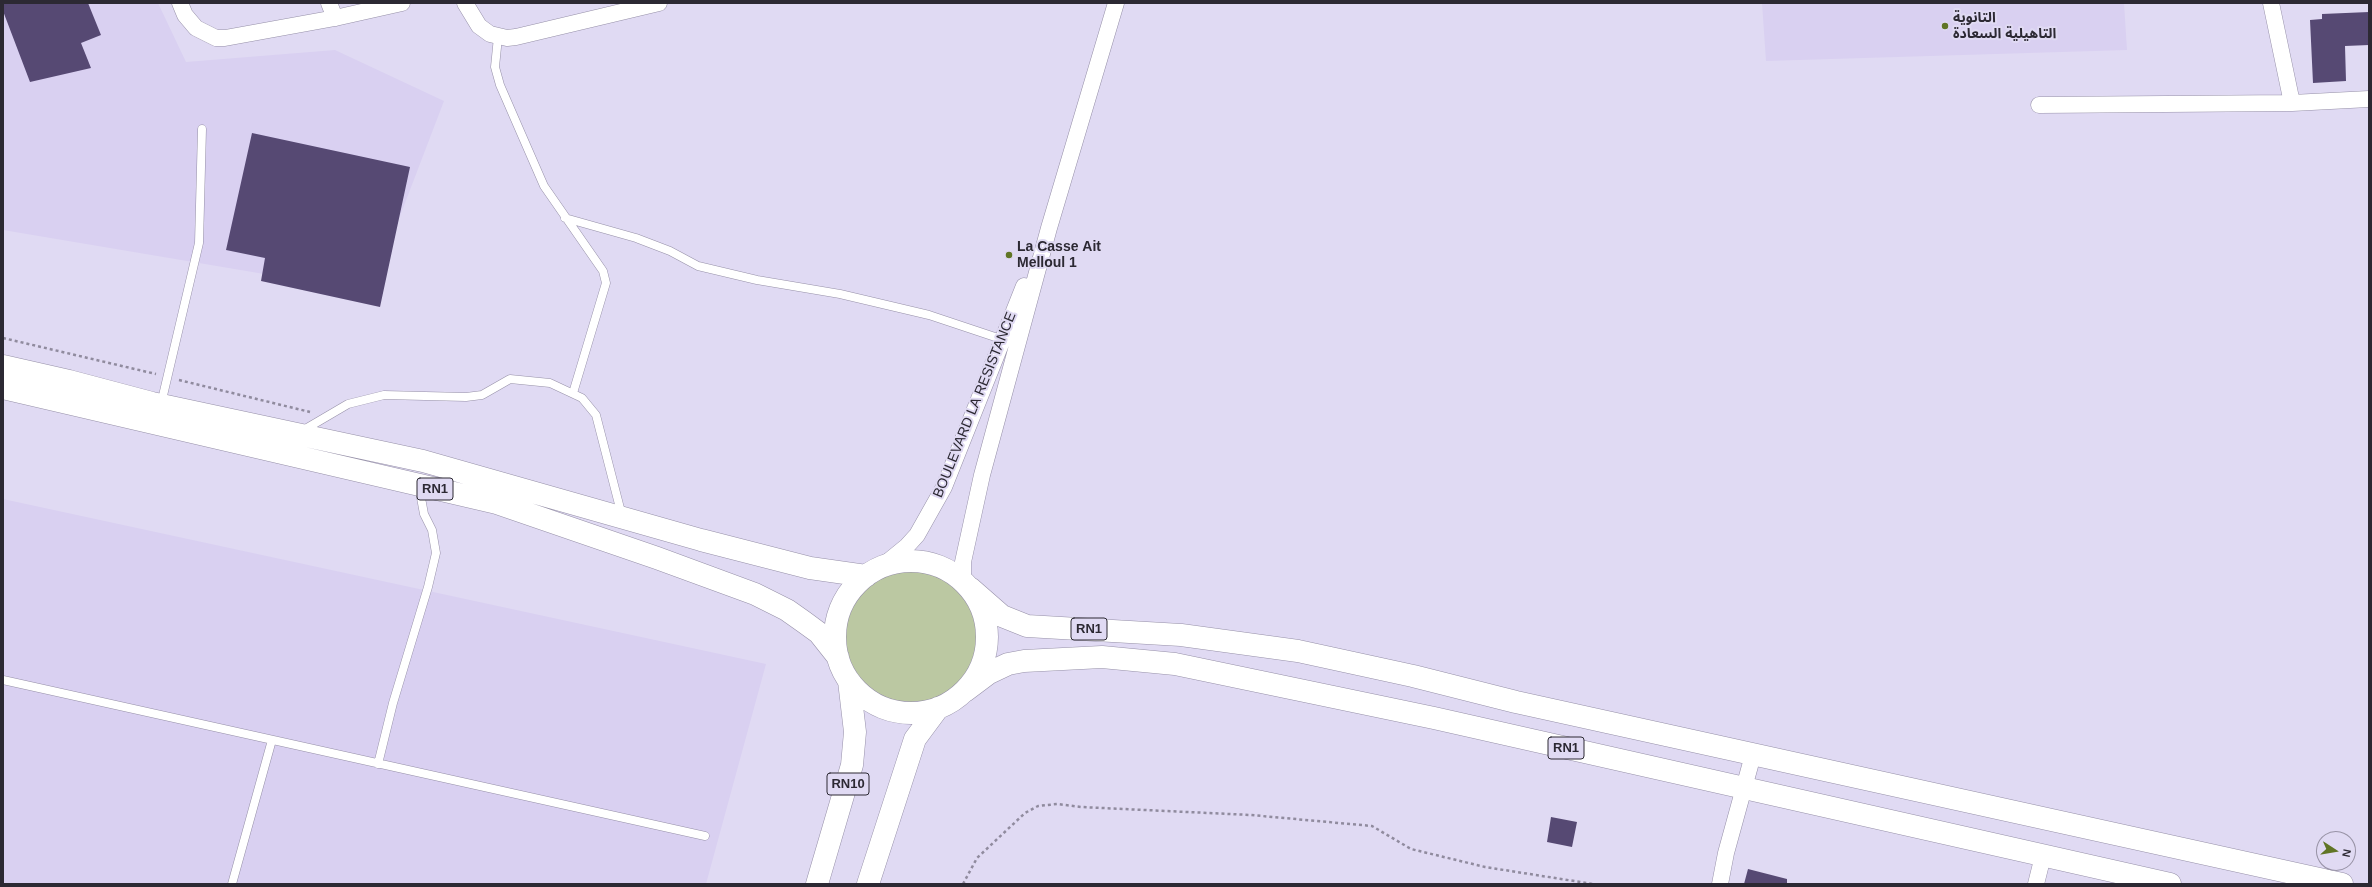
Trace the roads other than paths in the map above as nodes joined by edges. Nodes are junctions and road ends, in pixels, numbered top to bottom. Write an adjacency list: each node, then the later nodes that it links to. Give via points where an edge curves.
1 (180, 3): 9 (street, via 185,15 196,28 216,38)
2 (329, 3): 9 (street)
3 (402, 3): 9 (street)
4 (465, 3): 10 (street, via 479,26)
5 (659, 3): 8 (street)
6 (1116, 3): 16 (street, BOULEVARD LA RESISTANCE)
7 (2270, 3): 12 (street)
8 (617, 7): 10 (street, via 516,37)
9 (335, 18)
10 (498, 37): 15 (lane, via 495,67 500,85 544,186)
11 (2369, 99): 12 (street)
12 (2292, 103): 13 (street)
13 (2038, 105)
14 (202, 129): 21 (lane, via 199,243)
15 (565, 218): 17 (lane, via 636,238 670,251 698,266 757,280 840,294 929,315); 20 (lane, via 603,271 606,283)
16 (1049, 228): 17 (street, BOULEVARD LA RESISTANCE); 26 (street, BOULEVARD LA RESISTANCE, via 973,511 963,562)
17 (1001, 339): 25 (street, BOULEVARD LA RESISTANCE, via 944,487 930,514 907,546)
18 (3, 366): 21 (highway, RN1)
19 (3, 388): 23 (highway, RN1)
20 (573, 393): 22 (lane, via 550,383 510,379 482,394 384,395 348,404); 24 (lane, via 582,398 596,415)
21 (161, 405): 22 (highway, RN1)
22 (297, 434): 24 (highway, RN1, via 423,461)
23 (418, 485): 27 (highway, RN1, via 496,503 755,594 787,610 819,633); 34 (lane, via 424,514 432,530 436,553)
24 (622, 517): 25 (highway, RN1, via 810,568)
25 (873, 572): 26 (highway, RN1, via 899,562 919,561 947,570); 27 (highway, RN1, via 852,590 838,617 835,637)
26 (966, 585): 30 (highway, RN1, via 985,618 987,640 980,667); 33 (highway, RN1, via 1002,616 1027,626 1165,633 1298,651)
27 (838, 657): 29 (highway, RN1)
28 (3, 680): 32 (lane)
29 (849, 681): 31 (highway, RN1, via 873,703 893,711 914,713); 39 (highway, RN10, via 855,732 852,765)
30 (965, 691): 31 (highway, RN1); 35 (highway, RN1, via 989,673 1008,664 1024,661 1102,657 1144,660 1242,677)
31 (938, 708): 40 (highway, via 915,739)
32 (272, 740): 34 (lane); 38 (lane)
33 (1753, 755): 35 (street); 44 (highway, RN1)
34 (378, 764): 36 (lane)
35 (1745, 789): 37 (highway, RN1); 41 (street, via 1726,853)
36 (705, 836)
37 (2043, 856): 42 (street); 43 (highway, RN1)
38 (232, 884)
39 (817, 884)
40 (868, 884)
41 (1720, 884)
42 (2036, 884)
43 (2170, 884)
44 (2342, 884)

